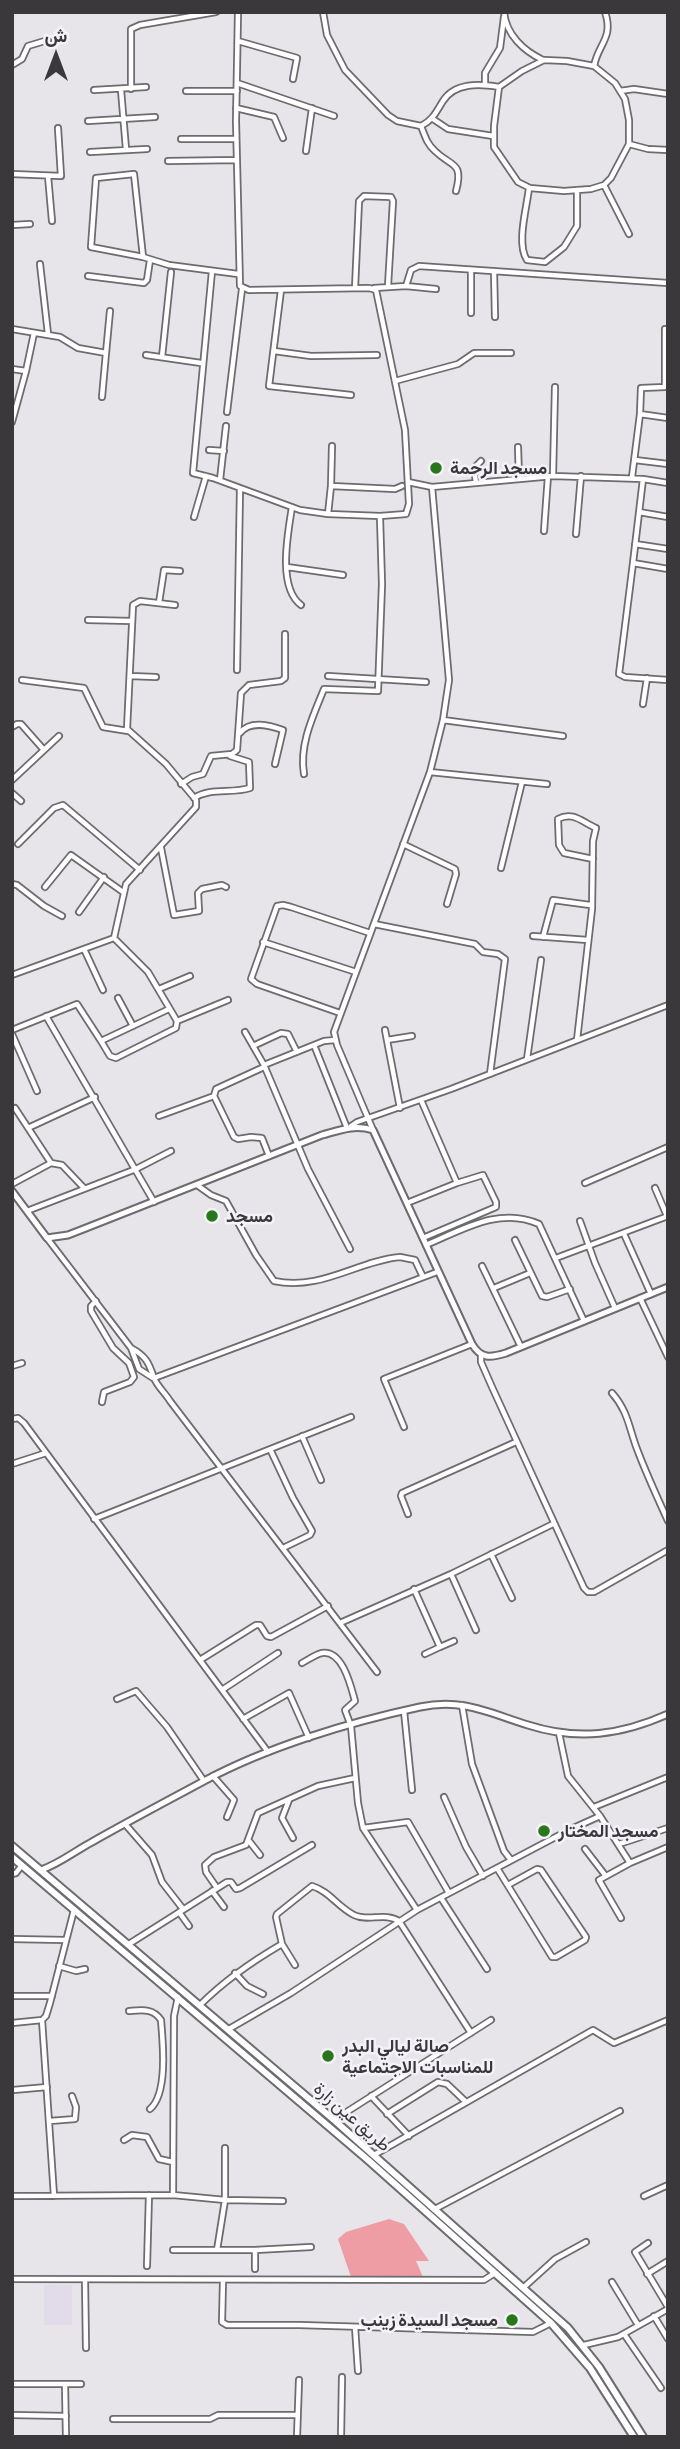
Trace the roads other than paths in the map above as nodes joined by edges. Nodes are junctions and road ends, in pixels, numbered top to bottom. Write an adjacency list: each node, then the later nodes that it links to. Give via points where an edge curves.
1 (216, 12): 16 (street, via 131,29)
2 (238, 12): 7 (street)
3 (323, 12): 30 (street, via 327,35 345,70 388,115)
4 (605, 12): 10 (street, via 608,36)
5 (504, 15): 8 (street, via 518,43); 13 (street, via 500,48 486,70)
6 (48, 40): 9 (street, via 28,46 22,59)
7 (238, 41): 11 (street, via 297,58); 12 (street)
8 (544, 60): 10 (street); 15 (street)
9 (12, 65)
10 (594, 66): 21 (street)
11 (293, 79)
12 (237, 83): 20 (street); 24 (street)
13 (485, 85): 15 (street); 28 (street, via 456,89)
14 (146, 87): 16 (street)
15 (499, 87): 32 (street)
16 (131, 89): 18 (street)
17 (94, 90): 18 (street)
18 (121, 90): 27 (street)
19 (187, 91): 20 (street)
20 (237, 91): 23 (street)
21 (620, 91): 22 (street); 36 (street, via 629,120)
22 (668, 94)
23 (236, 108): 33 (street, via 274,117); 35 (street)
24 (312, 108): 25 (street); 40 (street)
25 (334, 116)
26 (155, 117): 27 (street)
27 (123, 118): 29 (street); 37 (street)
28 (433, 119): 30 (street); 32 (street, via 448,129)
29 (88, 121)
30 (421, 126): 49 (street, via 433,150 454,164)
31 (58, 128): 45 (street, via 61,174)
32 (493, 136): 47 (street, via 511,173)
33 (283, 138)
34 (181, 139): 35 (street)
35 (236, 139): 42 (street)
36 (629, 144): 39 (street); 46 (street)
37 (126, 149): 38 (street); 41 (street)
38 (147, 149)
39 (668, 150)
40 (306, 151)
41 (90, 152)
42 (237, 160): 43 (street); 61 (street)
43 (168, 161)
44 (12, 174): 45 (street)
45 (48, 177): 50 (street)
46 (604, 185): 48 (street); 53 (street)
47 (530, 188): 48 (street); 48 (street, via 523,254 540,263 559,252 576,229)
48 (577, 190)
49 (456, 191)
50 (52, 221)
51 (30, 224): 52 (street)
52 (12, 225)
53 (629, 233)
54 (143, 257): 54 (street, via 90,247 96,178 134,174); 55 (street)
55 (150, 260): 58 (street); 62 (street, via 144,283)
56 (40, 264): 77 (street)
57 (471, 270): 59 (street); 65 (street, via 415,266); 72 (street)
58 (212, 271): 61 (street); 84 (street)
59 (494, 271): 63 (street); 73 (street)
60 (171, 272): 83 (street)
61 (238, 274): 68 (street)
62 (88, 276)
63 (668, 283)
64 (388, 286): 65 (street); 66 (street, via 393,201 391,197 364,196 359,201); 67 (street)
65 (406, 286): 69 (street)
66 (355, 288): 67 (street); 70 (street)
67 (373, 288): 87 (street)
68 (242, 289): 70 (street); 91 (street)
69 (436, 289)
70 (281, 290): 78 (street)
71 (110, 311): 80 (street)
72 (471, 313)
73 (495, 317)
74 (12, 329): 76 (street)
75 (664, 329): 92 (street, via 665,387 641,388)
76 (34, 333): 77 (street); 86 (street)
77 (48, 334): 80 (street, via 78,348)
78 (274, 351): 82 (street, via 311,356); 89 (street, via 271,387)
79 (511, 352): 87 (street, via 474,353 458,364)
80 (106, 353): 90 (street)
81 (146, 355): 83 (street)
82 (377, 355)
83 (162, 357): 84 (street)
84 (201, 363): 105 (street, via 192,472)
85 (12, 369): 86 (street)
86 (26, 371): 94 (street)
87 (395, 381): 110 (street, via 405,430)
88 (555, 387): 103 (street)
89 (351, 395)
90 (102, 397)
91 (227, 412)
92 (640, 414): 93 (street); 100 (street)
93 (668, 418)
94 (12, 422)
95 (226, 426): 99 (street)
96 (332, 446): 113 (street)
97 (518, 447): 107 (street)
98 (209, 450): 99 (street)
99 (223, 451): 109 (street)
100 (635, 460): 102 (street); 106 (street)
101 (481, 461): 112 (street, via 474,468)
102 (668, 464)
103 (551, 476): 104 (street); 107 (street); 123 (street)
104 (581, 476): 106 (street); 124 (street)
105 (206, 477): 109 (street); 121 (street)
106 (632, 477): 108 (street)
107 (519, 478): 112 (street)
108 (642, 479): 111 (street); 118 (street)
109 (220, 480): 116 (street)
110 (408, 482): 115 (street); 120 (street, via 408,512)
111 (668, 483)
112 (476, 484): 115 (street)
113 (331, 486): 114 (street); 119 (street)
114 (402, 486)
115 (432, 487): 148 (street, via 449,680)
116 (240, 488): 117 (street); 138 (street)
117 (292, 507): 119 (street); 128 (street)
118 (639, 512): 122 (street); 125 (street)
119 (328, 514): 120 (street)
120 (380, 516): 143 (street)
121 (194, 517)
122 (668, 517)
123 (544, 531)
124 (576, 534)
125 (635, 544): 126 (street); 127 (street)
126 (668, 549)
127 (633, 563): 129 (street); 142 (street, via 619,672 625,677)
128 (287, 567): 131 (street); 134 (street, via 292,596)
129 (668, 569)
130 (180, 571): 132 (street, via 163,572)
131 (343, 575)
132 (159, 603): 133 (street); 136 (street, via 135,603)
133 (175, 605)
134 (301, 605)
135 (88, 620): 136 (street)
136 (132, 621): 139 (street)
137 (285, 634): 151 (street, via 285,678 244,687)
138 (237, 670)
139 (130, 676): 141 (street); 150 (street)
140 (328, 676): 143 (street)
141 (156, 677)
142 (647, 678): 145 (street); 147 (street)
143 (380, 679): 146 (street); 158 (street, via 375,692 324,689 305,741)
144 (22, 680): 150 (street, via 84,688 103,726)
145 (668, 680)
146 (426, 682)
147 (643, 704)
148 (443, 720): 153 (street); 157 (street)
149 (12, 727): 154 (street, via 21,724)
150 (128, 731): 161 (street)
151 (240, 733): 155 (street, via 235,753); 156 (street, via 255,724 283,730)
152 (59, 736): 154 (street)
153 (563, 736)
154 (44, 750): 159 (street)
155 (225, 755): 161 (street, via 211,756 203,774); 164 (street, via 249,762 250,788 206,791)
156 (275, 764)
157 (430, 772): 160 (street); 166 (street)
158 (304, 774)
159 (12, 780)
160 (522, 782): 162 (street); 170 (street)
161 (181, 783): 164 (street)
162 (547, 784)
163 (12, 793): 165 (street)
164 (194, 798): 168 (street, via 195,810)
165 (21, 802)
166 (403, 844): 177 (street, via 455,869); 181 (street)
167 (18, 845): 171 (street, via 54,808 63,805)
168 (161, 848): 171 (street); 175 (street, via 176,916 199,911 200,891)
169 (593, 859): 169 (street, via 596,828 578,817 558,819 559,845 564,853); 178 (street)
170 (501, 868)
171 (140, 870): 176 (street)
172 (104, 877): 174 (street, via 71,855); 176 (street); 179 (street)
173 (12, 884): 180 (street)
174 (45, 887)
175 (226, 887)
176 (123, 892): 185 (street)
177 (447, 904)
178 (590, 905): 184 (street, via 553,900); 186 (street)
179 (79, 912)
180 (62, 916)
181 (374, 923): 182 (street); 216 (street, via 475,944 483,952 505,959)
182 (370, 933): 187 (street, via 283,905 277,906); 190 (street)
183 (533, 936): 184 (street)
184 (543, 937): 186 (street)
185 (114, 938): 188 (street); 193 (street)
186 (588, 940): 209 (street)
187 (264, 942): 190 (street); 199 (street, via 251,979)
188 (84, 949): 191 (street); 194 (street)
189 (541, 960): 214 (street)
190 (356, 972): 199 (street)
191 (12, 975)
192 (190, 976): 193 (street)
193 (159, 989): 198 (street)
194 (103, 990)
195 (118, 998): 202 (street)
196 (228, 1000): 201 (street)
197 (668, 1004): 209 (street)
198 (169, 1009): 201 (street); 202 (street)
199 (340, 1013): 207 (street)
200 (46, 1016): 204 (street); 210 (street, via 78,1004); 219 (street)
201 (177, 1021): 210 (street, via 176,1028 116,1058)
202 (133, 1026): 210 (street)
203 (385, 1030): 208 (street)
204 (12, 1032): 217 (street)
205 (246, 1032): 212 (street)
206 (412, 1036): 208 (street)
207 (335, 1040): 211 (street); 225 (street)
208 (387, 1040): 223 (street)
209 (577, 1040): 214 (street)
210 (102, 1041)
211 (314, 1045): 213 (street); 226 (street)
212 (253, 1046): 213 (street, via 281,1033 288,1034); 215 (street)
213 (297, 1052): 215 (street)
214 (527, 1060): 216 (street)
215 (264, 1066): 218 (street, via 215,1090); 229 (street)
216 (490, 1074): 220 (street)
217 (37, 1091)
218 (214, 1096): 224 (street); 232 (street, via 234,1136 262,1138)
219 (95, 1097): 227 (street); 234 (street)
220 (421, 1100): 223 (street); 236 (street)
221 (12, 1101): 222 (street)
222 (14, 1108): 227 (street)
223 (400, 1108): 225 (street)
224 (159, 1116)
225 (368, 1120): 226 (street); 228 (street)
226 (349, 1127): 228 (street); 229 (street)
227 (28, 1128): 233 (street)
228 (373, 1130): 243 (street)
229 (298, 1145): 232 (street); 253 (street)
230 (668, 1147): 235 (street)
231 (172, 1152): 234 (street)
232 (269, 1156): 238 (street)
233 (51, 1163): 237 (street); 239 (street, via 62,1165)
234 (136, 1169): 239 (street); 242 (street)
235 (585, 1182)
236 (457, 1183): 243 (street); 249 (street, via 483,1175 496,1207)
237 (12, 1184)
238 (197, 1185): 242 (street); 258 (street, via 226,1201 274,1281 314,1281 400,1257 415,1260)
239 (84, 1188): 244 (street)
240 (655, 1188): 245 (street)
241 (12, 1191): 244 (street)
242 (154, 1202): 248 (street, via 68,1235)
243 (407, 1203): 249 (street)
244 (27, 1211): 248 (street)
245 (668, 1216): 247 (street)
246 (580, 1221): 252 (street)
247 (624, 1234): 252 (street); 262 (street)
248 (47, 1238): 264 (street)
249 (423, 1238): 251 (street)
250 (515, 1240): 257 (street)
251 (426, 1245): 254 (street, via 489,1220 514,1218 539,1224); 256 (street)
252 (589, 1246): 254 (street); 265 (street)
253 (350, 1249)
254 (556, 1258): 261 (street)
255 (482, 1266): 260 (street)
256 (438, 1272): 258 (street); 267 (street)
257 (530, 1273): 260 (street); 261 (street, via 544,1298)
258 (423, 1277): 274 (street)
259 (668, 1287): 262 (street)
260 (494, 1288): 268 (street)
261 (570, 1289): 266 (street)
262 (651, 1294): 263 (street)
263 (640, 1298): 265 (street); 271 (street)
264 (96, 1301): 269 (street); 276 (street, via 91,1311 113,1348 130,1363 134,1377 104,1392)
265 (615, 1308): 266 (street)
266 (584, 1321): 268 (street)
267 (472, 1344): 270 (street); 279 (street, via 384,1379)
268 (521, 1347): 270 (street, via 491,1357)
269 (131, 1348): 274 (street, via 139,1369); 274 (street, via 146,1357)
270 (481, 1354): 281 (street)
271 (668, 1357)
272 (22, 1363): 273 (street)
273 (12, 1366)
274 (154, 1378): 285 (street)
275 (612, 1393): 289 (street, via 622,1404)
276 (102, 1402)
277 (351, 1417): 280 (street)
278 (12, 1419): 283 (street, via 24,1423)
279 (404, 1427)
280 (302, 1436): 282 (street); 286 (street)
281 (516, 1442): 287 (street, via 402,1493); 290 (street)
282 (270, 1448): 285 (street); 291 (street, via 312,1531)
283 (46, 1453): 284 (street); 288 (street)
284 (12, 1464)
285 (221, 1468): 288 (street); 291 (street)
286 (321, 1480)
287 (408, 1514)
288 (94, 1519): 304 (street)
289 (668, 1521)
290 (553, 1524): 292 (street, via 588,1592); 293 (street)
291 (283, 1548): 297 (street)
292 (668, 1550)
293 (491, 1554): 294 (street); 296 (street)
294 (451, 1574): 295 (street); 299 (street)
295 (414, 1589): 298 (street); 301 (street)
296 (512, 1598)
297 (328, 1606): 298 (street); 304 (street, via 271,1637 256,1625)
298 (340, 1623): 306 (street)
299 (476, 1630)
300 (454, 1641): 301 (street)
301 (440, 1647): 303 (street)
302 (278, 1653): 307 (street)
303 (425, 1654)
304 (200, 1661): 307 (street)
305 (302, 1663): 313 (street, via 323,1653 334,1656 346,1672 355,1701 345,1710)
306 (377, 1672)
307 (222, 1690): 312 (street)
308 (117, 1699): 320 (street, via 136,1691)
309 (462, 1704): 310 (street); 314 (street); 339 (street, via 472,1764)
310 (404, 1711): 313 (street); 321 (street)
311 (668, 1714): 314 (street, via 621,1732)
312 (243, 1719): 315 (street, via 289,1693); 316 (street)
313 (351, 1726): 315 (street); 319 (street)
314 (559, 1732): 324 (street, via 568,1776)
315 (309, 1738): 316 (street)
316 (268, 1752): 317 (street)
317 (213, 1776): 320 (street); 326 (street, via 234,1801)
318 (668, 1777): 324 (street)
319 (355, 1778): 323 (street, via 318,1786); 328 (street)
320 (204, 1781): 327 (street)
321 (412, 1790)
322 (444, 1797): 347 (street)
323 (289, 1799): 330 (street, via 282,1818); 331 (street, via 258,1813)
324 (594, 1807): 325 (street)
325 (600, 1816): 332 (street); 339 (street)
326 (227, 1817)
327 (125, 1824): 341 (street); 355 (street, via 152,1855 162,1882)
328 (363, 1828): 351 (street, via 408,1822); 356 (street)
329 (668, 1828): 332 (street)
330 (293, 1838)
331 (249, 1841): 337 (street); 350 (street, via 205,1865)
332 (619, 1844): 340 (street)
333 (312, 1845): 350 (street, via 240,1888 229,1881)
334 (12, 1846): 344 (main road, طريق عين زارة)
335 (668, 1847): 340 (street)
336 (585, 1849): 346 (street)
337 (261, 1855)
338 (12, 1857): 342 (main road, طريق عين زارة)
339 (512, 1860): 343 (street)
340 (630, 1863): 346 (street)
341 (54, 1864): 344 (street); 348 (street)
342 (22, 1865): 345 (street); 354 (main road, طريق عين زارة)
343 (497, 1868): 347 (street); 349 (street)
344 (41, 1870): 348 (main road, طريق عين زارة)
345 (12, 1874)
346 (605, 1875): 357 (street, via 600,1884)
347 (483, 1876): 351 (street)
348 (50, 1878): 362 (main road, طريق عين زارة)
349 (508, 1885): 349 (street, via 552,1957 585,1940 541,1870)
350 (214, 1889): 353 (street); 355 (street)
351 (449, 1893): 352 (street)
352 (441, 1898): 356 (street); 367 (street)
353 (224, 1907)
354 (75, 1909): 361 (street); 372 (main road, طريق عين زارة)
355 (181, 1910): 359 (street); 362 (street)
356 (417, 1910): 358 (street)
357 (621, 1918)
358 (399, 1920): 363 (street, via 357,1917 312,1886 277,1914); 381 (street); 382 (street)
359 (188, 1926)
360 (12, 1939): 361 (street)
361 (65, 1940): 365 (street)
362 (129, 1944): 373 (main road, طريق عين زارة)
363 (282, 1944): 364 (street); 368 (street)
364 (295, 1965)
365 (59, 1966): 366 (street); 371 (street)
366 (85, 1969)
367 (487, 1969)
368 (236, 1973): 369 (street, via 247,1986); 373 (street)
369 (263, 1994)
370 (12, 1996): 371 (street)
371 (52, 1996): 376 (street)
372 (178, 1997): 375 (street); 416 (main road, طريق عين زارة)
373 (200, 2005): 381 (main road, طريق عين زارة)
374 (130, 2011): 377 (street, via 149,2010)
375 (174, 2016): 377 (street); 397 (street)
376 (42, 2020): 380 (street); 383 (street)
377 (161, 2020): 388 (street, via 163,2073 158,2102)
378 (491, 2020): 382 (street)
379 (668, 2020): 387 (street, via 614,2043 594,2030)
380 (12, 2023)
381 (229, 2029): 391 (main road, طريق عين زارة)
382 (471, 2033): 386 (street)
383 (47, 2087): 384 (street); 392 (street)
384 (13, 2091)
385 (72, 2096): 392 (street, via 75,2119)
386 (370, 2096): 390 (street); 391 (street)
387 (466, 2102): 390 (street, via 447,2084 438,2082); 393 (street)
388 (150, 2109)
389 (620, 2111): 406 (street)
390 (387, 2114): 393 (street)
391 (334, 2120): 396 (main road, طريق عين زارة)
392 (50, 2121): 402 (street)
393 (409, 2136): 396 (street)
394 (124, 2140): 397 (street, via 132,2135 147,2137 159,2159)
395 (225, 2148): 404 (street)
396 (374, 2155): 406 (main road, طريق عين زارة)
397 (173, 2162): 400 (street)
398 (668, 2185): 403 (street)
399 (149, 2195): 400 (street); 402 (street); 414 (street)
400 (173, 2195): 404 (street)
401 (12, 2196): 402 (street)
402 (54, 2196)
403 (644, 2196)
404 (225, 2200): 405 (street); 411 (street)
405 (283, 2201)
406 (435, 2210): 422 (main road, طريق عين زارة)
407 (586, 2242): 422 (street, via 555,2259)
408 (648, 2243): 417 (street, via 635,2251)
409 (311, 2248): 412 (street)
410 (173, 2250): 411 (street)
411 (217, 2250): 412 (street)
412 (255, 2250): 415 (street)
413 (668, 2261): 417 (street)
414 (147, 2266)
415 (255, 2269)
416 (495, 2273): 420 (street, via 484,2280); 425 (main road, طريق عين زارة)
417 (647, 2274): 423 (street)
418 (12, 2279): 419 (street)
419 (85, 2280): 420 (street); 431 (street)
420 (223, 2281): 427 (street, via 223,2323)
421 (612, 2282): 426 (street)
422 (523, 2288): 430 (main road, طريق عين زارة)
423 (668, 2308): 424 (street)
424 (654, 2316): 426 (street); 429 (street)
425 (551, 2323): 427 (street, via 533,2332); 446 (main road, طريق عين زارة, via 583,2359)
426 (638, 2325): 428 (street)
427 (355, 2327): 432 (street)
428 (624, 2334): 430 (street); 438 (street)
429 (668, 2339)
430 (584, 2345): 447 (main road, طريق عين زارة)
431 (86, 2348)
432 (358, 2371)
433 (342, 2377): 445 (street)
434 (299, 2380): 440 (street)
435 (12, 2384): 436 (street)
436 (65, 2384): 437 (street); 441 (street)
437 (81, 2384)
438 (661, 2388)
439 (12, 2415): 441 (street)
440 (297, 2415): 442 (street); 444 (street)
441 (66, 2416): 443 (street)
442 (113, 2419)
443 (66, 2437)
444 (297, 2437)
445 (341, 2437)
446 (634, 2437)
447 (643, 2437)

